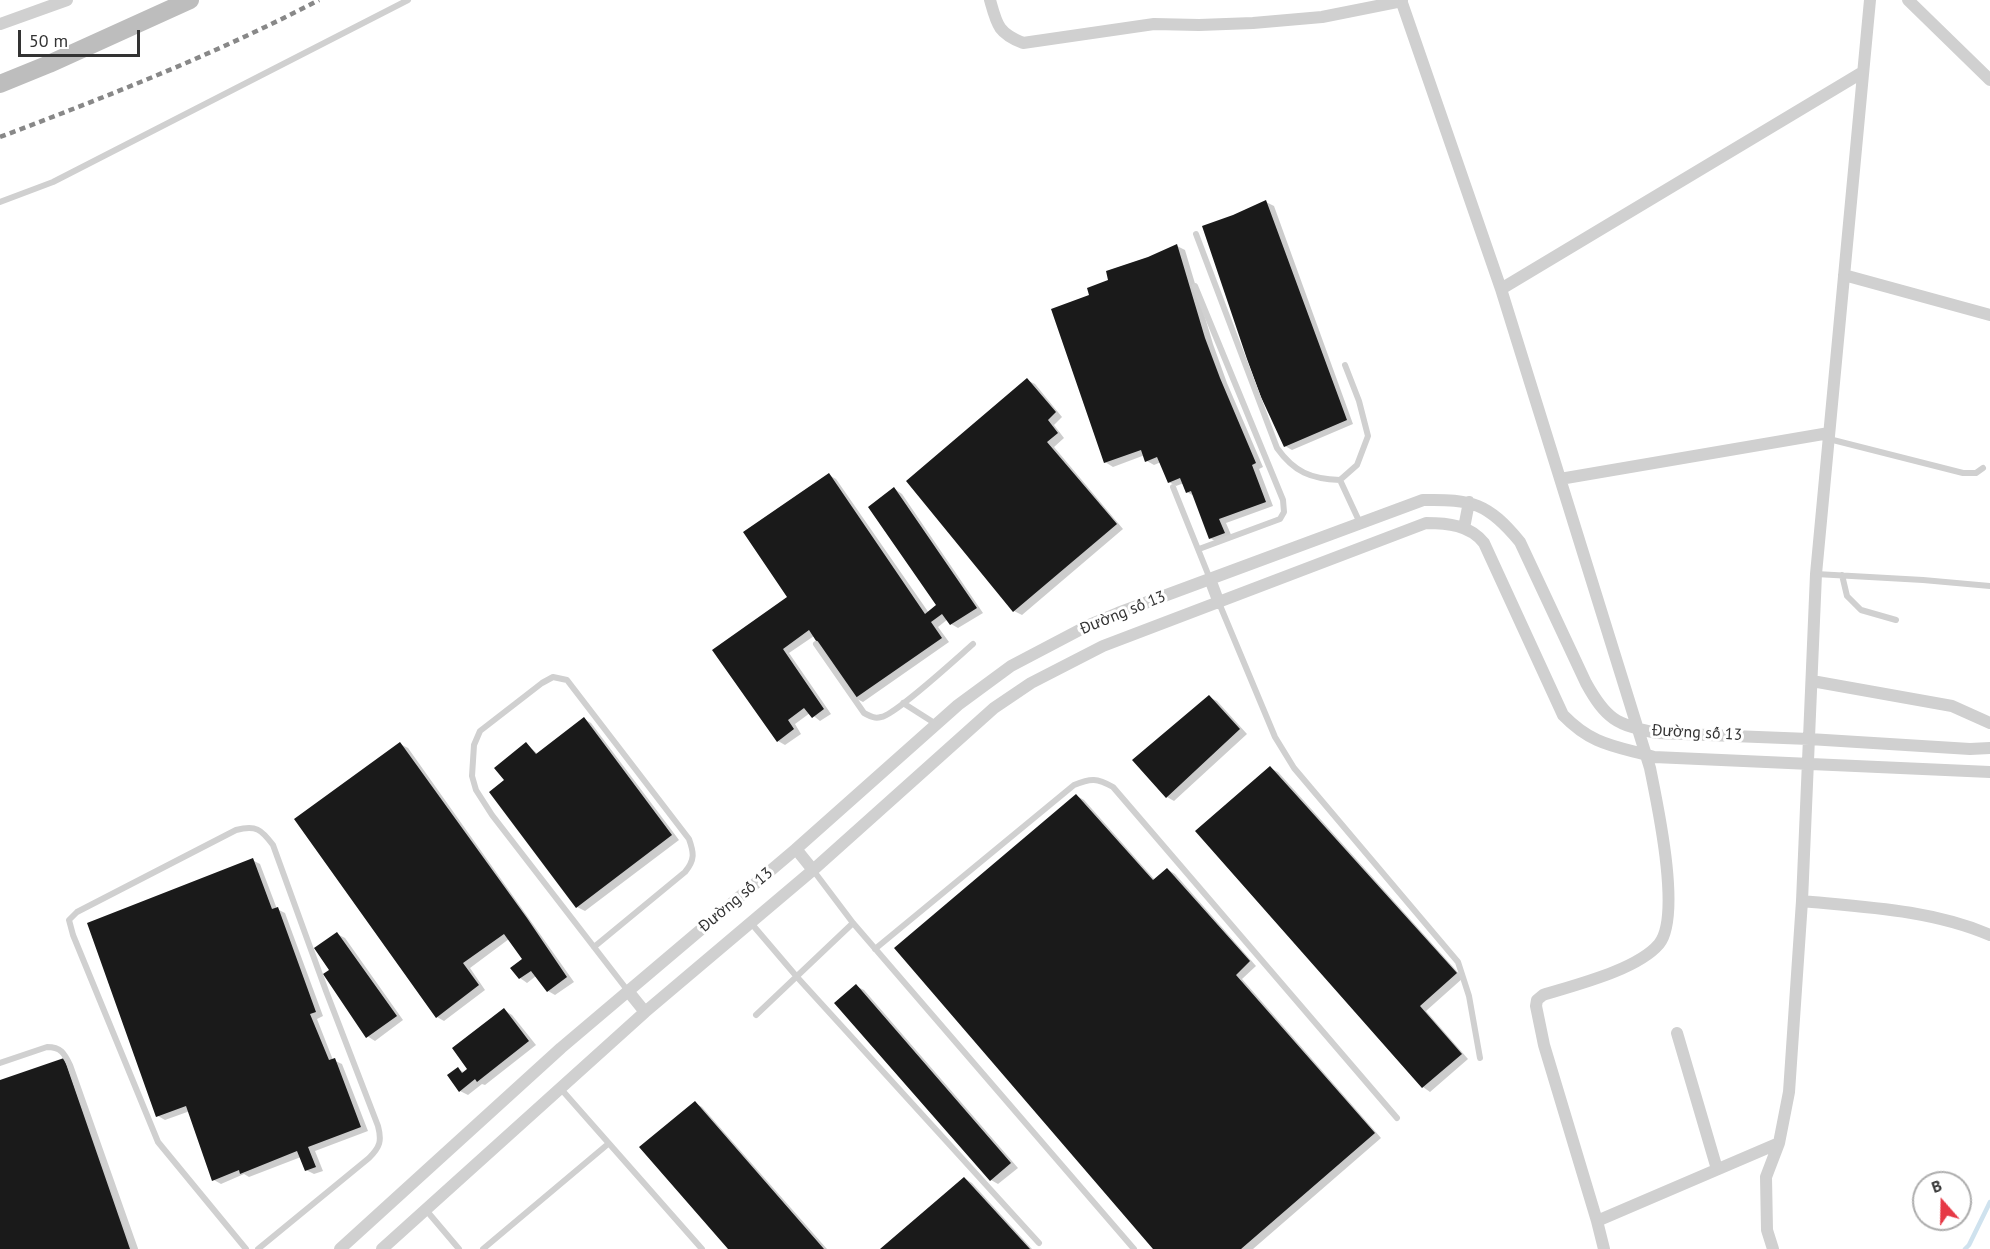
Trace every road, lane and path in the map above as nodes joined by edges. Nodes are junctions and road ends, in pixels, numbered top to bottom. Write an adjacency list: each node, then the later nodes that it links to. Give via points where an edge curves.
1 (67, 0): 8 (street)
2 (190, 0): 11 (street)
3 (408, 0): 12 (lane, via 52,182)
4 (990, 0): 7 (street, via 1005,36 1023,43 1154,24 1221,25 1322,17)
5 (1870, 0): 9 (street)
6 (1908, 0): 10 (street)
7 (1402, 1): 16 (street)
8 (0, 24)
9 (1863, 72): 14 (street); 16 (street)
10 (1990, 80)
11 (0, 84)
12 (0, 202)
13 (1196, 234): 22 (lane, via 1277,448 1301,472 1320,479)
14 (1844, 276): 17 (street); 19 (street)
15 (1195, 286): 27 (lane, via 1283,500 1284,512 1280,519)
16 (1501, 289): 21 (street)
17 (1990, 315)
18 (1345, 365): 22 (lane, via 1368,436 1358,465)
19 (1829, 436): 20 (lane, via 1963,473 1976,473); 21 (street); 28 (street)
20 (1983, 468)
21 (1560, 479): 40 (street)
22 (1340, 480): 25 (lane)
23 (1173, 487): 27 (lane)
24 (1469, 502): 25 (street, Đường số 13, via 1423,500); 26 (street); 40 (street, Đường số 13, via 1498,518 1520,542 1598,705 1613,719)
25 (1360, 524): 30 (street, Đường số 13)
26 (1464, 528): 32 (street, Đường số 13, via 1446,523 1426,524); 43 (street, Đường số 13, via 1484,543 1563,715 1591,738)
27 (1199, 549): 30 (lane)
28 (1816, 574): 29 (lane); 36 (street)
29 (1842, 575): 31 (lane); 33 (lane, via 1847,596 1861,610)
30 (1210, 579): 32 (street); 39 (street, Đường số 13, via 1118,612 1063,638 1011,666)
31 (1990, 586)
32 (1219, 603): 47 (street, Đường số 13, via 1102,646 1031,683 994,708); 59 (lane, via 1275,737 1294,768 1458,962 1469,996)
33 (1896, 620)
34 (973, 644): 37 (lane)
35 (816, 645): 37 (lane, via 864,713 872,718 884,717)
36 (1812, 681): 38 (street, via 1952,706); 41 (street)
37 (903, 703): 39 (lane)
38 (1990, 723)
39 (936, 724): 46 (street, Đường số 13)
40 (1638, 729): 41 (street, Đường số 13); 43 (street)
41 (1809, 739): 42 (street, Đường số 13); 44 (street)
42 (1990, 748)
43 (1645, 754): 44 (street, Đường số 13); 67 (street, via 1661,821 1668,899 1668,922 1660,943 1618,969 1542,995 1536,1006)
44 (1808, 764): 45 (street, Đường số 13); 48 (street)
45 (1990, 772)
46 (796, 849): 47 (street); 55 (street, Đường số 13)
47 (813, 870): 49 (street, Đường số 13); 50 (lane)
48 (1802, 901): 51 (street, via 1883,909 1965,924); 63 (street, via 1789,1092)
49 (751, 923): 54 (lane); 56 (street, Đường số 13)
50 (853, 923): 53 (lane); 54 (lane)
51 (1990, 934)
52 (594, 947): 52 (lane, via 685,872 694,852 689,839 567,680 553,677 480,731 474,745 471,776 492,815); 55 (lane)
53 (875, 949): 62 (lane, via 1074,785 1088,779 1100,780 1113,787); 77 (lane)
54 (797, 977): 57 (lane); 68 (lane)
55 (628, 992): 56 (street); 72 (street, Đường số 13)
56 (645, 1012): 61 (street, Đường số 13)
57 (756, 1015)
58 (1677, 1033): 65 (street)
59 (1480, 1058)
60 (0, 1063): 69 (lane, via 47,1047 63,1051)
61 (561, 1089): 64 (lane); 66 (street, Đường số 13)
62 (1397, 1118)
63 (1779, 1143): 65 (street); 79 (street, via 1766,1177 1767,1230)
64 (608, 1144): 75 (lane); 76 (lane)
65 (1717, 1169): 67 (street)
66 (426, 1210): 73 (street, Đường số 13); 74 (lane)
67 (1597, 1221): 78 (street)
68 (1039, 1243)
69 (135, 1249)
70 (246, 1249): 71 (lane, via 158,1142 69,920 77,912 248,827 262,831 273,844 382,1139 369,1158)
71 (258, 1249)
72 (340, 1249)
73 (381, 1249)
74 (459, 1249)
75 (483, 1249)
76 (702, 1249)
77 (1134, 1249)
78 (1604, 1249)
79 (1773, 1249)

